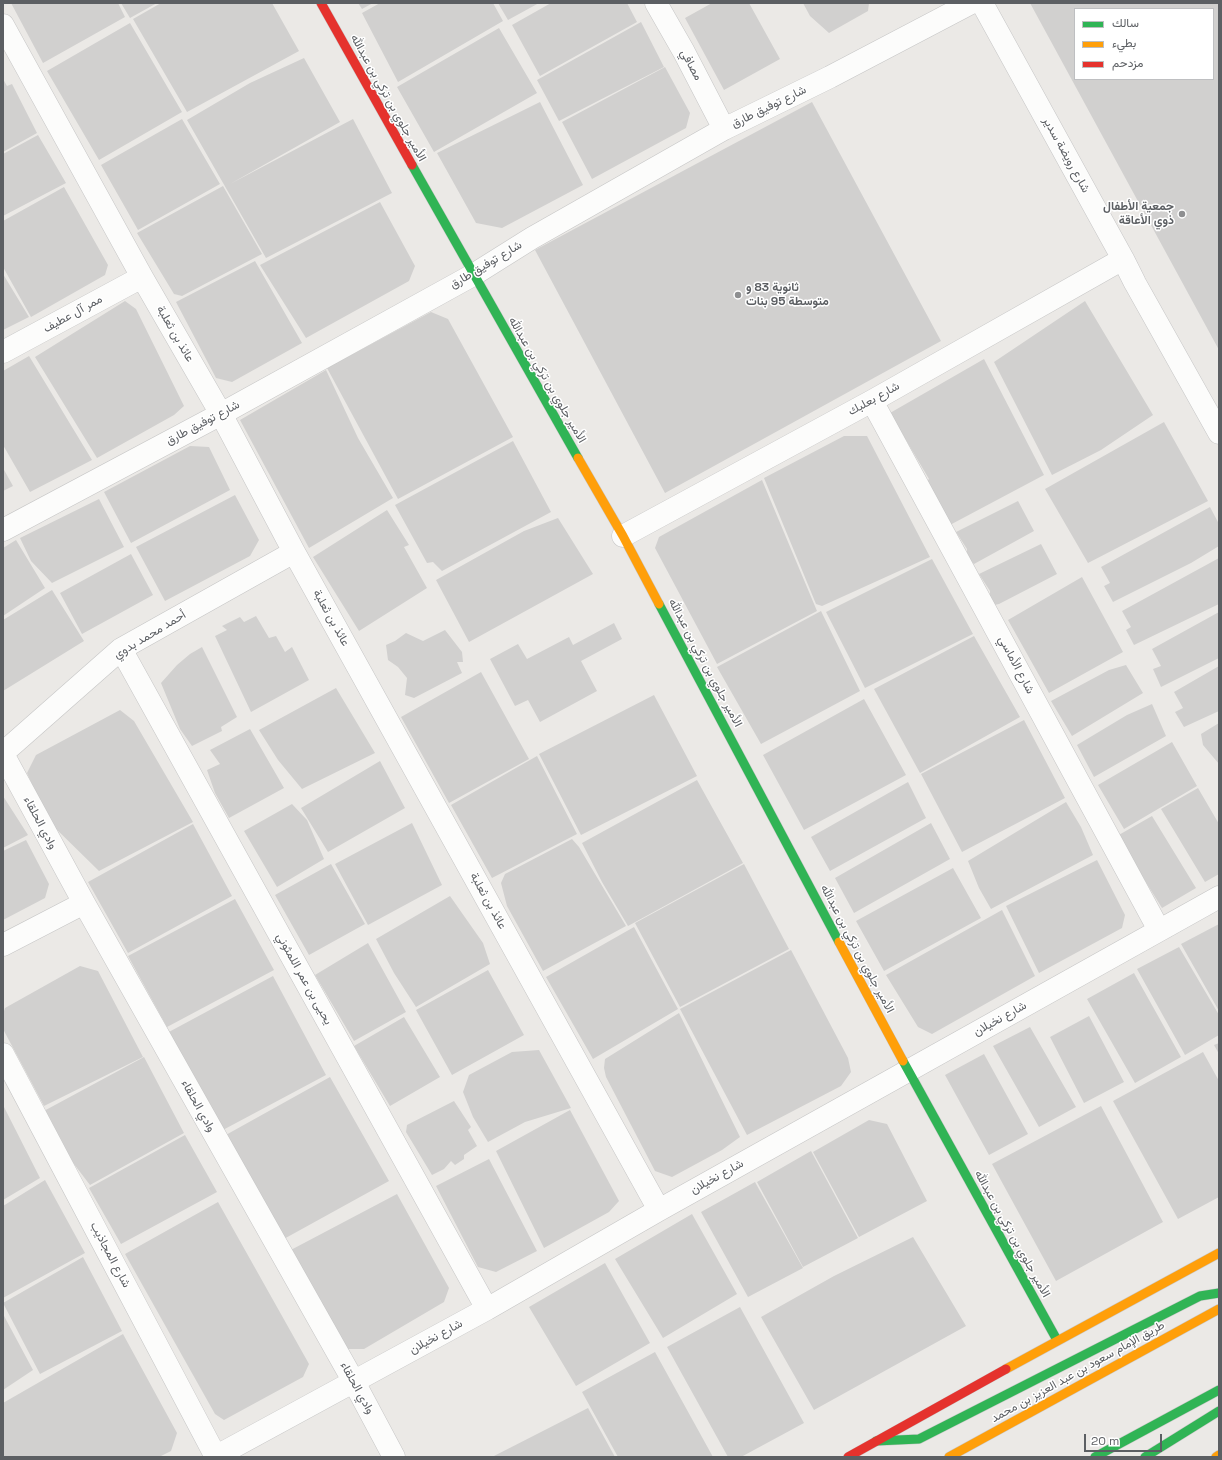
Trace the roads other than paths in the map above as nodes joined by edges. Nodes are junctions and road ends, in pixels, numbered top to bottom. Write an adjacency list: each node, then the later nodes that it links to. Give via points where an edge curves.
1 (321, 3): 8 (street, الأمير جلوي بن تركي بن عبدالله)
2 (656, 3): 6 (street, مصافي)
3 (971, 3): 6 (street, شارع توفيق طارق)
4 (982, 3): 7 (street, شارع رويضة سدير)
5 (3, 25): 9 (street, عائذ بن ثعلبة)
6 (724, 129): 8 (street, شارع توفيق طارق, via 532,238)
7 (1123, 259): 11 (street, شارع بعلبك); 13 (street, شارع رويضة سدير)
8 (473, 275): 12 (street, شارع توفيق طارق); 15 (street, الأمير جلوي بن تركي بن عبدالله)
9 (142, 276): 10 (street, ممر آل عطيف); 12 (street, عائذ بن ثعلبة)
10 (3, 352)
11 (872, 401): 15 (street, شارع بعلبك); 21 (street, شارع الأماسي)
12 (221, 414): 14 (street, شارع توفيق طارق); 16 (street, عائذ بن ثعلبة)
13 (1219, 433)
14 (3, 530)
15 (623, 536): 24 (street, الأمير جلوي بن تركي بن عبدالله)
16 (294, 552): 17 (street, أحمد محمد بدوي); 25 (street, عائذ بن ثعلبة)
17 (121, 650): 18 (street, أحمد محمد بدوي); 28 (street, يحيى بن عمر اللمثوني)
18 (3, 754): 20 (street, وادي الحلقاء)
19 (1219, 897): 21 (street, شارع نخيلان)
20 (84, 903): 22 (street); 31 (street, وادي الحلقاء)
21 (1159, 930): 24 (street, شارع نخيلان)
22 (3, 945)
23 (3, 1054): 36 (street, شارع المجاذيب)
24 (908, 1071): 25 (street, شارع نخيلان); 30 (street, الأمير جلوي بن تركي بن عبدالله)
25 (659, 1210): 28 (street, شارع نخيلان)
26 (1219, 1253): 30 (street)
27 (1219, 1293): 34 (street, via 1200,1296 919,1439)
28 (487, 1309): 31 (street, شارع نخيلان)
29 (1219, 1309): 39 (street, طريق الإمام سعود بن عبد العزيز بن محمد)
30 (1057, 1340): 34 (street)
31 (354, 1382): 36 (street, شارع نخيلان); 37 (street, وادي الحلقاء)
32 (1219, 1390): 40 (street)
33 (1219, 1411): 41 (street)
34 (876, 1441): 38 (street)
35 (1219, 1455): 42 (street)
36 (216, 1457)
37 (394, 1457)
38 (848, 1457)
39 (949, 1457)
40 (1095, 1457)
41 (1145, 1457)
42 (1216, 1457)

